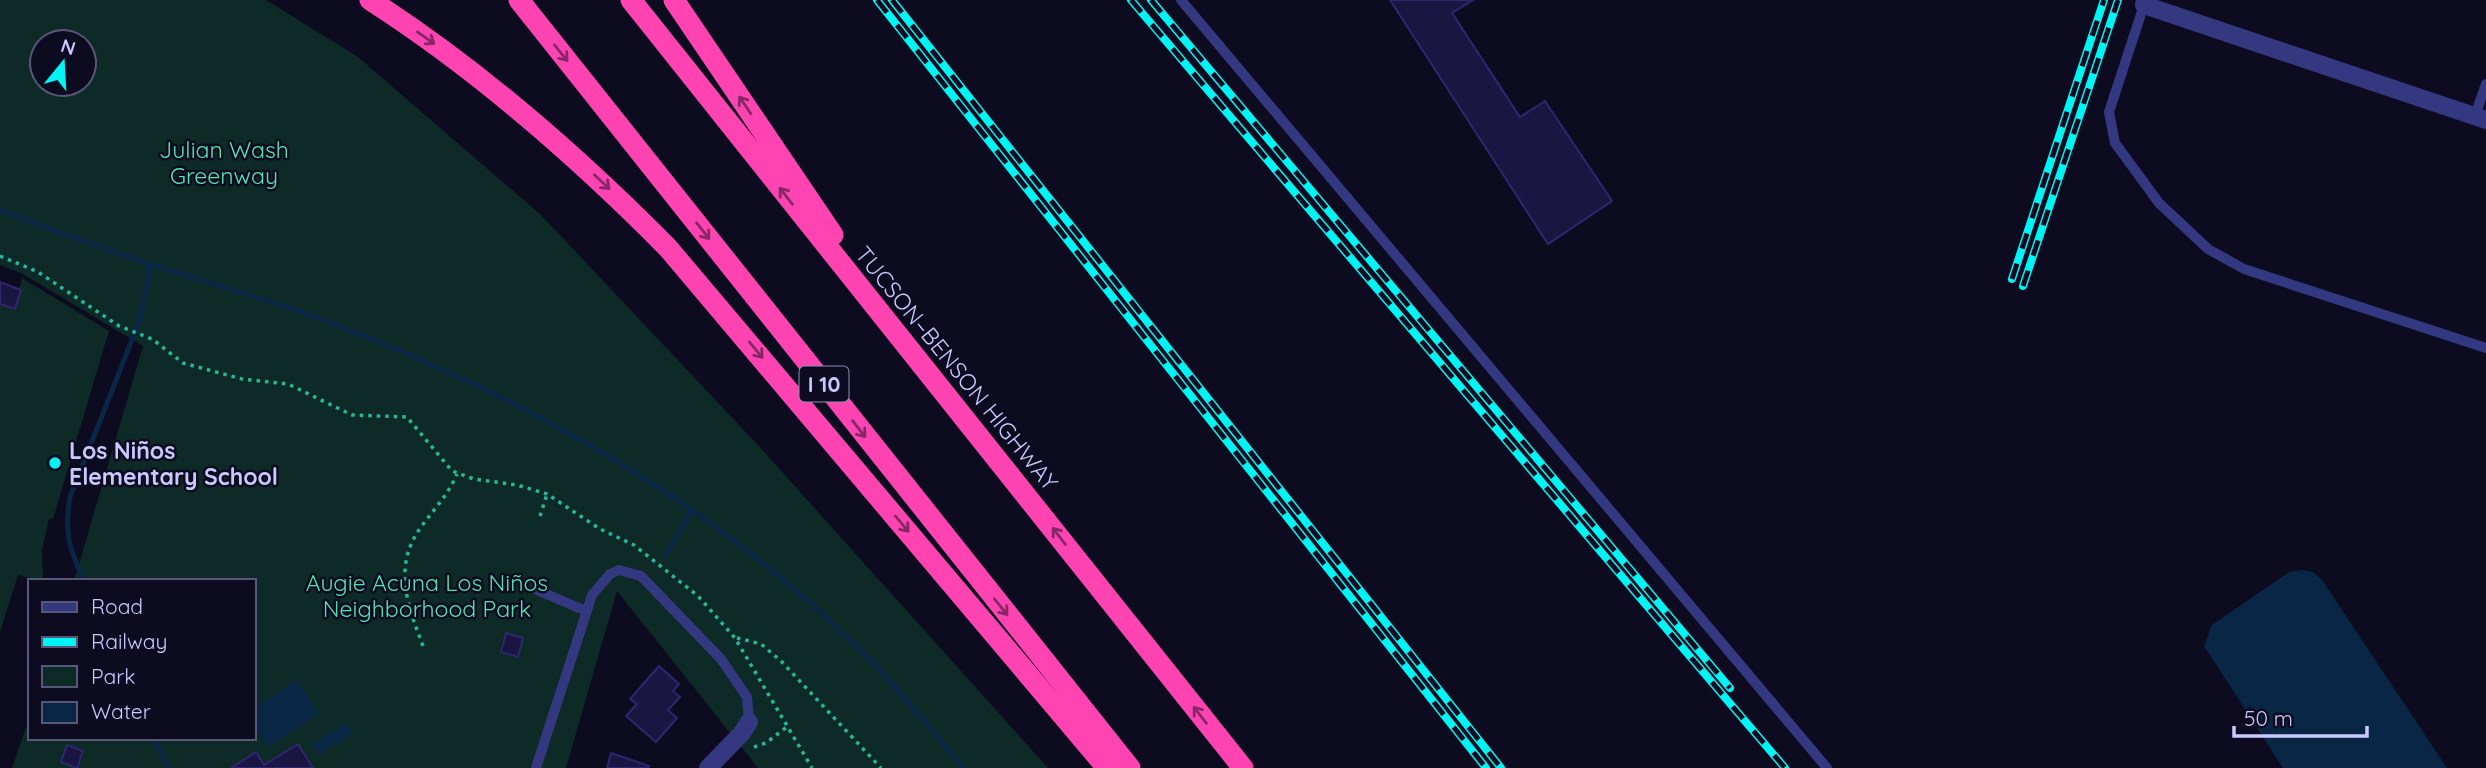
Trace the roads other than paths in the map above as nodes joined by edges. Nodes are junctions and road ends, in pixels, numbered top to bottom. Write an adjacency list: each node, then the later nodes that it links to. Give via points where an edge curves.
1 (370, 0): 16 (highway, one-way to 16, via 522,112 668,248)
2 (519, 0): 17 (highway, I 10, one-way to 17)
3 (631, 0): 10 (highway, TUCSON–BENSON HIGHWAY, one-way to 3)
4 (674, 0): 10 (highway, one-way to 4)
5 (1181, 0): 19 (lane)
6 (2145, 2): 8 (street); 9 (lane, via 2109,112 2115,143 2160,203 2208,248 2244,269)
7 (2486, 85): 8 (lane)
8 (2481, 118)
9 (2486, 348)
10 (920, 364): 18 (highway, TUCSON–BENSON HIGHWAY, one-way to 10)
11 (537, 590): 12 (lane)
12 (586, 611): 13 (lane, via 592,595 610,574 628,570 641,576 735,677 747,697); 14 (lane)
13 (749, 722): 15 (street)
14 (536, 768)
15 (708, 768)
16 (1107, 768)
17 (1129, 768)
18 (1243, 768)
19 (1827, 768)

